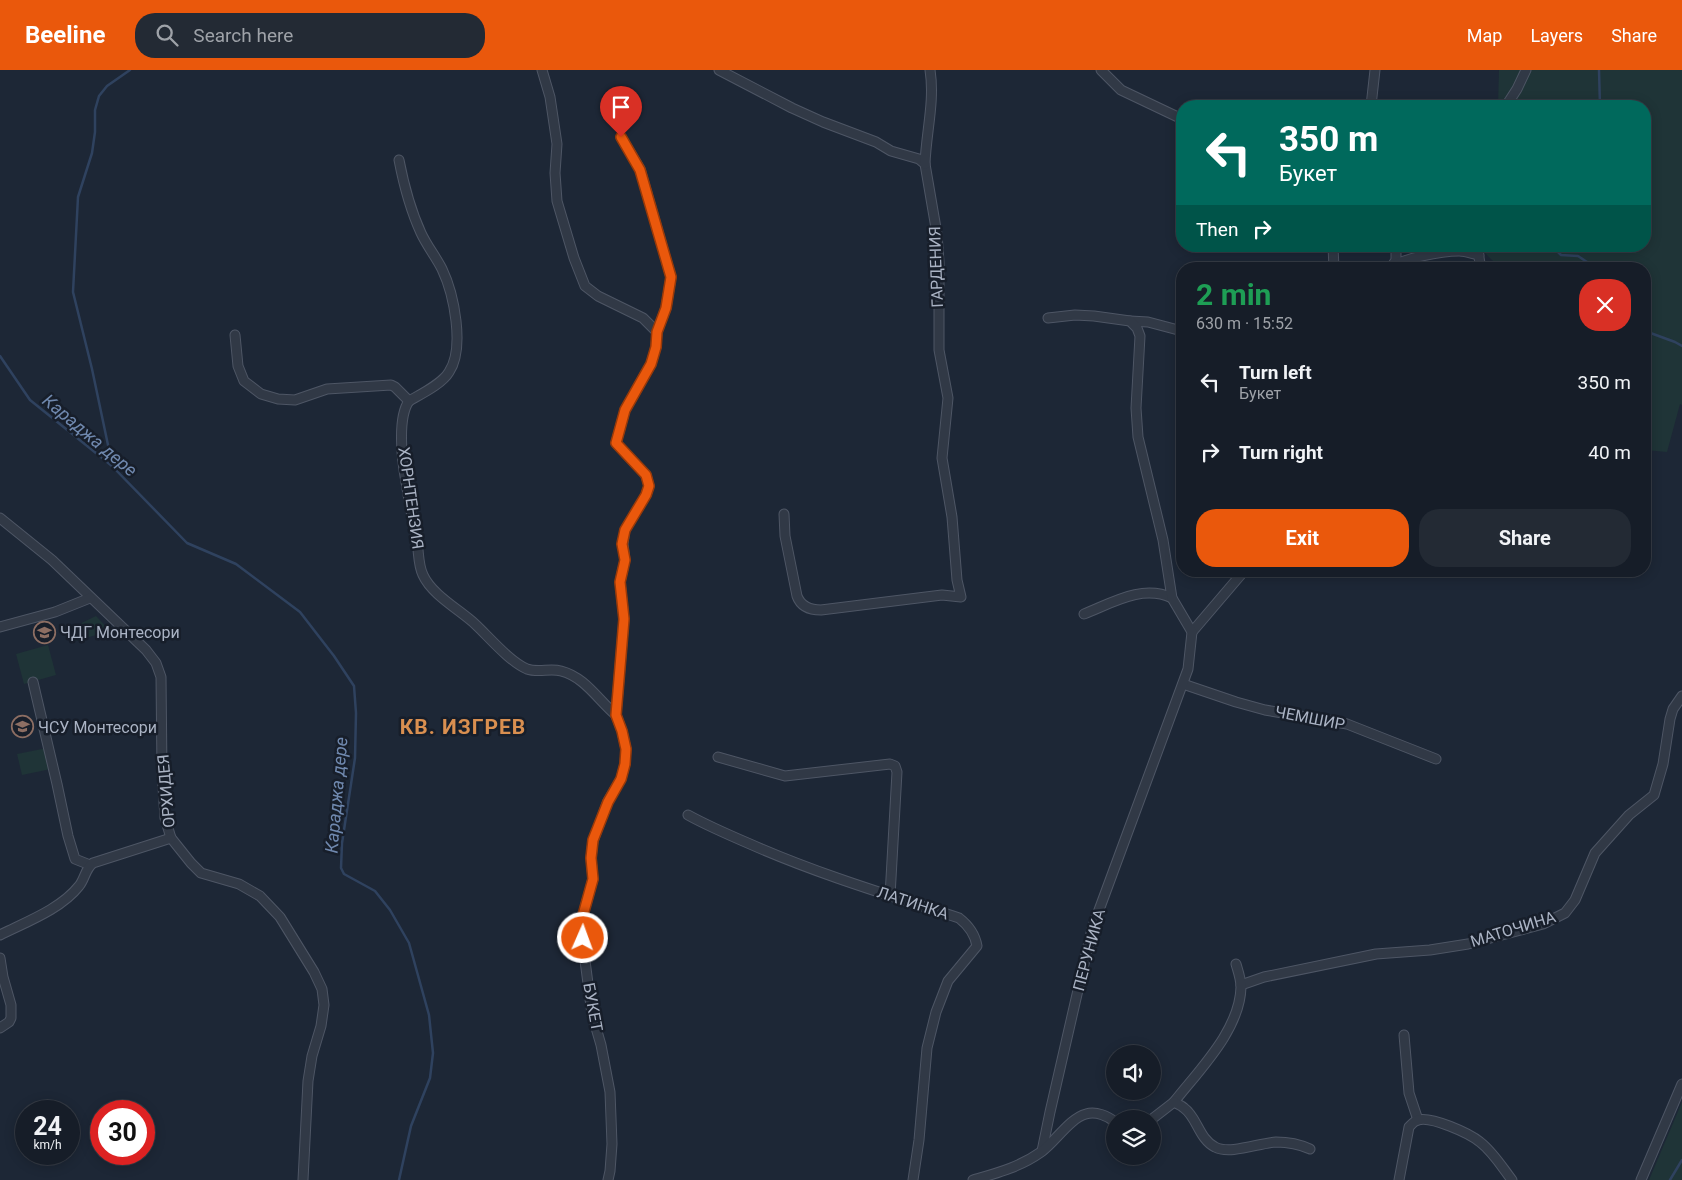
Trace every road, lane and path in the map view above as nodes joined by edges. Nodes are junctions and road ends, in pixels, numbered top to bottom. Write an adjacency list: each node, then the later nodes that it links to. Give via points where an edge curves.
1 (542, 70): 18 (street, via 557,144 556,201 586,286 598,296 642,318)
2 (719, 70): 12 (street, via 792,108 876,142 890,151 920,159)
3 (1101, 70): 9 (street, via 1121,90)
4 (1375, 70): 7 (street)
5 (1526, 70): 8 (street)
6 (931, 71): 12 (street, ГАРДЕНИЯ)
7 (1372, 100)
8 (1510, 100)
9 (1176, 116)
10 (621, 137): 18 (street, via 640,170 671,277 666,308)
11 (399, 160): 20 (street, via 409,204 450,288 458,339 449,373 428,391)
12 (925, 164): 21 (street, ГАРДЕНИЯ, via 939,262 939,350 948,398 942,458 960,597 942,595 821,610 806,607 797,596)
13 (1445, 252): 14 (street)
14 (1407, 262)
15 (1048, 318): 16 (street, via 1084,316)
16 (1130, 321): 17 (street); 25 (street, via 1140,336 1136,408 1138,437 1163,540)
17 (1176, 329)
18 (657, 332): 32 (street, БУКЕТ, via 651,364 625,410 616,443 646,475 649,486 625,530 622,544 625,560 620,582 624,619)
19 (235, 336): 20 (street, via 238,366 244,380 261,394 295,400 327,389 391,385)
20 (409, 401): 32 (street, ХОРНТЕНЗИЯ, via 404,408 402,430 405,478 424,578 438,594 520,664 573,675)
21 (784, 514)
22 (0, 518): 24 (street, ОРХИДЕЯ, via 52,560)
23 (1239, 577): 28 (street)
24 (90, 598): 27 (street, via 55,612); 36 (street, ОРХИДЕЯ, via 146,650 161,677 162,771 165,818)
25 (1172, 598): 26 (street, via 1151,592 1132,595); 28 (street)
26 (1084, 614)
27 (0, 627)
28 (1192, 632): 30 (street, ПЕРУНИКА)
29 (33, 682): 37 (street, via 75,859)
30 (1183, 684): 34 (street, ЧЕМШИР, via 1265,710 1347,724); 51 (street, ПЕРУНИКА, via 1092,929)
31 (1682, 696): 42 (street, МАТОЧИНА, via 1670,719 1654,795 1628,815 1595,853 1566,913 1543,924 1468,944 1376,954 1264,977)
32 (616, 715): 53 (street, БУКЕТ, via 626,749 625,764 593,840 593,879 583,915 592,1014 610,1092 612,1144)
33 (718, 757): 38 (street, via 786,776 895,766)
34 (1436, 758)
35 (688, 815): 38 (street, ЛАТИНКА, via 790,862)
36 (171, 838): 37 (street); 52 (street, ОРХИДЕЯ, via 201,873 238,884 260,896 280,917 322,989 322,1019 308,1081)
37 (90, 865): 39 (street, via 79,886 55,908)
38 (890, 896): 54 (street, ЛАТИНКА, via 958,918 976,937 977,946 948,981 936,1012 928,1048)
39 (0, 934)
40 (0, 958): 43 (street, via 11,1012 9,1022)
41 (1236, 964): 42 (street)
42 (1241, 985): 46 (street, via 1236,1015 1228,1030)
43 (0, 1028)
44 (1404, 1035): 49 (street, via 1409,1093)
45 (1682, 1084): 58 (street)
46 (1174, 1102): 47 (street); 50 (street, via 1185,1108 1215,1147 1226,1149 1287,1142)
47 (1161, 1112)
48 (1106, 1117): 51 (street, via 1086,1114)
49 (1418, 1120): 56 (street, via 1409,1127); 57 (street, via 1437,1122 1478,1141)
50 (1310, 1149)
51 (1042, 1151): 55 (street, via 1019,1166)
52 (303, 1180)
53 (608, 1180)
54 (913, 1180)
55 (973, 1180)
56 (1399, 1180)
57 (1512, 1180)
58 (1641, 1180)

